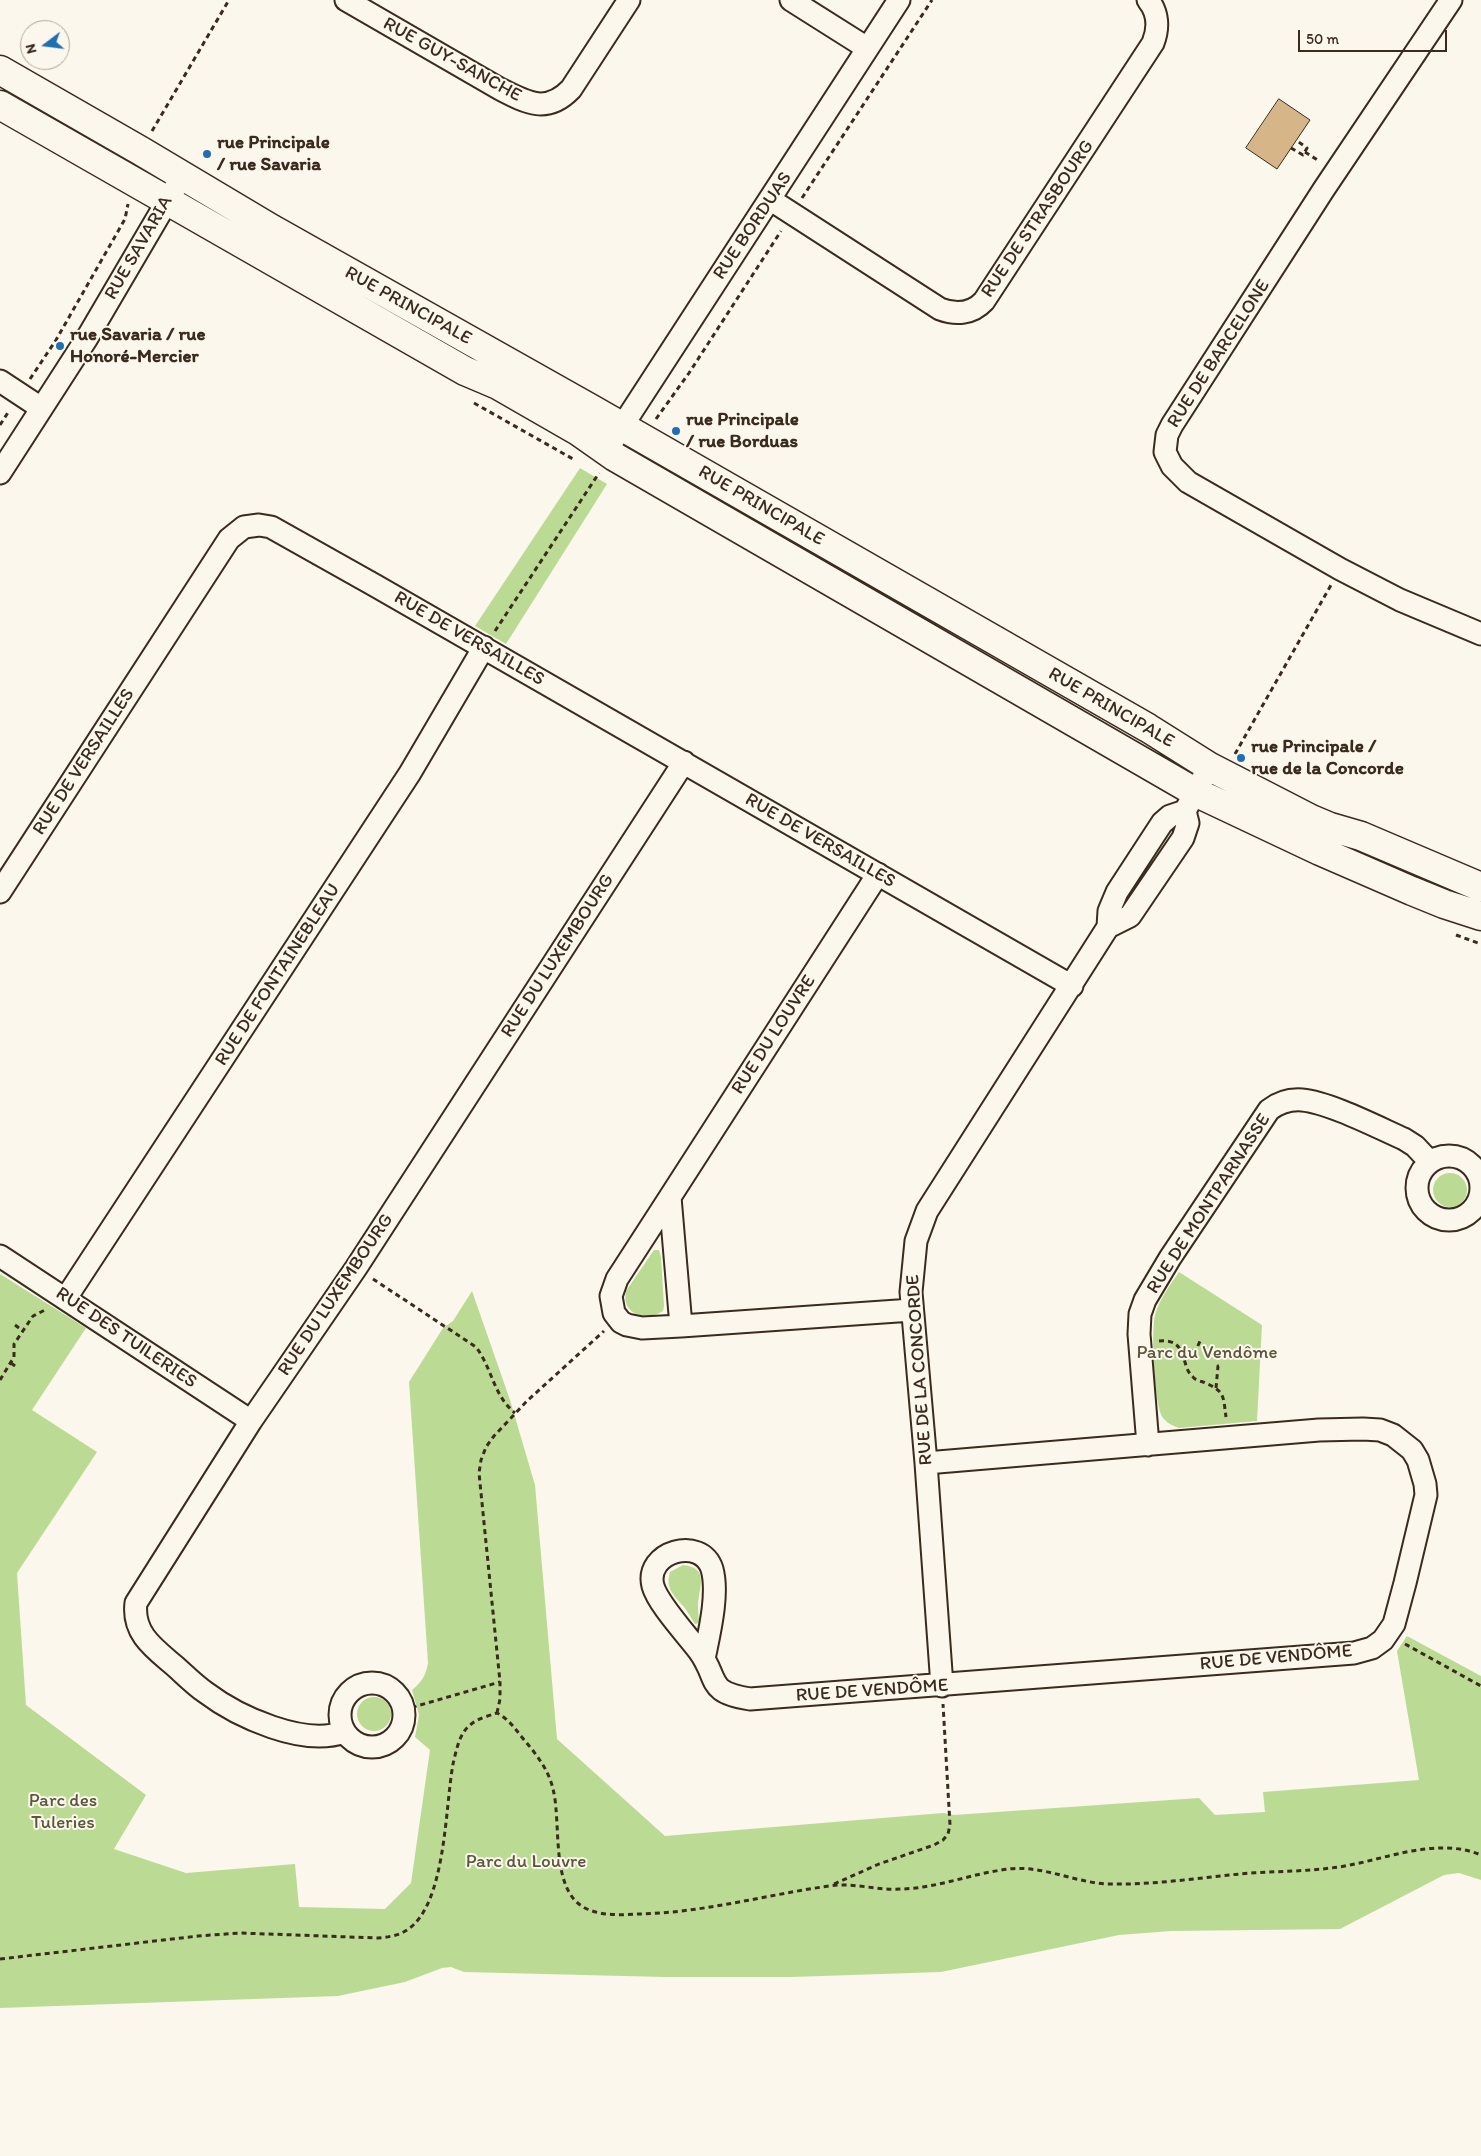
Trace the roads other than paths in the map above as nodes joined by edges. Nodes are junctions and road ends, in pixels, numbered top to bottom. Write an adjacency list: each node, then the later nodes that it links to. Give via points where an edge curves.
1 (346, 0): 2 (street, RUE GUY-SANCHE, via 500,89 526,102 541,105 560,99 571,89)
2 (630, 0)
3 (791, 0): 7 (street)
4 (899, 0): 7 (street, RUE BORDUAS)
5 (1148, 0): 11 (street, RUE DE STRASBOURG, via 1153,6 1157,26 1153,43 1025,242 984,302 975,309 957,313 940,309)
6 (1451, 0): 18 (street, RUE DE BARCELONE, via 1172,425 1165,452 1172,466 1188,482 1302,548 1400,600)
7 (867, 48): 11 (street, RUE BORDUAS)
8 (0, 70): 10 (street, RUE PRINCIPALE)
9 (0, 105): 12 (street, RUE PRINCIPALE)
10 (182, 176): 12 (street, RUE SAVARIA); 15 (street, RUE PRINCIPALE)
11 (771, 200): 15 (street, RUE BORDUAS)
12 (167, 201): 14 (street, RUE SAVARIA, via 87,338); 16 (street, RUE PRINCIPALE, via 562,422)
13 (0, 381): 14 (street)
14 (41, 408): 17 (street, RUE SAVARIA)
15 (621, 426): 16 (street, RUE BORDUAS); 21 (street, RUE PRINCIPALE, via 1148,728)
16 (603, 462): 22 (street, RUE PRINCIPALE)
17 (0, 472)
18 (1481, 634)
19 (488, 642): 20 (street, RUE DE VERSAILLES); 25 (street, RUE DE VERSAILLES, via 278,530 259,525 239,530 231,535 212,562); 31 (street, RUE DE FONTAINEBLEAU, via 404,781)
20 (684, 762): 23 (street, RUE DE VERSAILLES); 34 (street, RUE DU LUXEMBOURG, via 356,1268)
21 (1222, 762): 22 (street, RUE DE LA CONCORDE); 24 (street, RUE PRINCIPALE, via 1330,828 1361,836)
22 (1190, 801): 26 (street, RUE PRINCIPALE); 27 (street, RUE DE LA CONCORDE, via 1157,831 1112,902 1108,928)
23 (878, 874): 27 (street, RUE DE VERSAILLES); 29 (street, RUE DU LOUVRE)
24 (1481, 887)
25 (0, 892)
26 (1481, 916)
27 (1072, 986): 32 (street, RUE DE LA CONCORDE, via 927,1212 916,1241)
28 (1430, 1162): 35 (street, RUE DE MONTPARNASSE, via 1404,1138 1318,1103 1291,1100 1269,1110 1145,1300 1139,1334)
29 (670, 1197): 33 (street); 33 (street, RUE DU LOUVRE, via 617,1278 611,1296 614,1313 627,1325 642,1328)
30 (0, 1256): 31 (street, RUE DES TUILERIES)
31 (59, 1302): 34 (street, RUE DES TUILERIES)
32 (912, 1310): 33 (street, RUE DU LOUVRE); 36 (street, RUE DE LA CONCORDE)
33 (681, 1326)
34 (251, 1421): 39 (street, RUE DU LUXEMBOURG, via 140,1596 135,1611 137,1627 150,1644 205,1693 247,1716 301,1734 320,1737)
35 (1148, 1445): 36 (street, RUE DE VENDÔME); 38 (street, RUE DE VENDÔME, via 1363,1428 1380,1430 1404,1442 1418,1460 1426,1495 1394,1624 1383,1640 1372,1648 1354,1653)
36 (926, 1463): 38 (street, RUE DE LA CONCORDE)
37 (704, 1659): 37 (street, RUE DE VENDÔME, via 714,1590 712,1571 701,1554 677,1551 658,1564 653,1575 653,1587); 38 (street, RUE DE VENDÔME, via 710,1675 722,1691 750,1699)
38 (942, 1693)
39 (344, 1732): 39 (street, via 360,1745 380,1746 389,1742 402,1727 403,1710 398,1696 380,1684 359,1686 350,1692 342,1706 340,1722)

